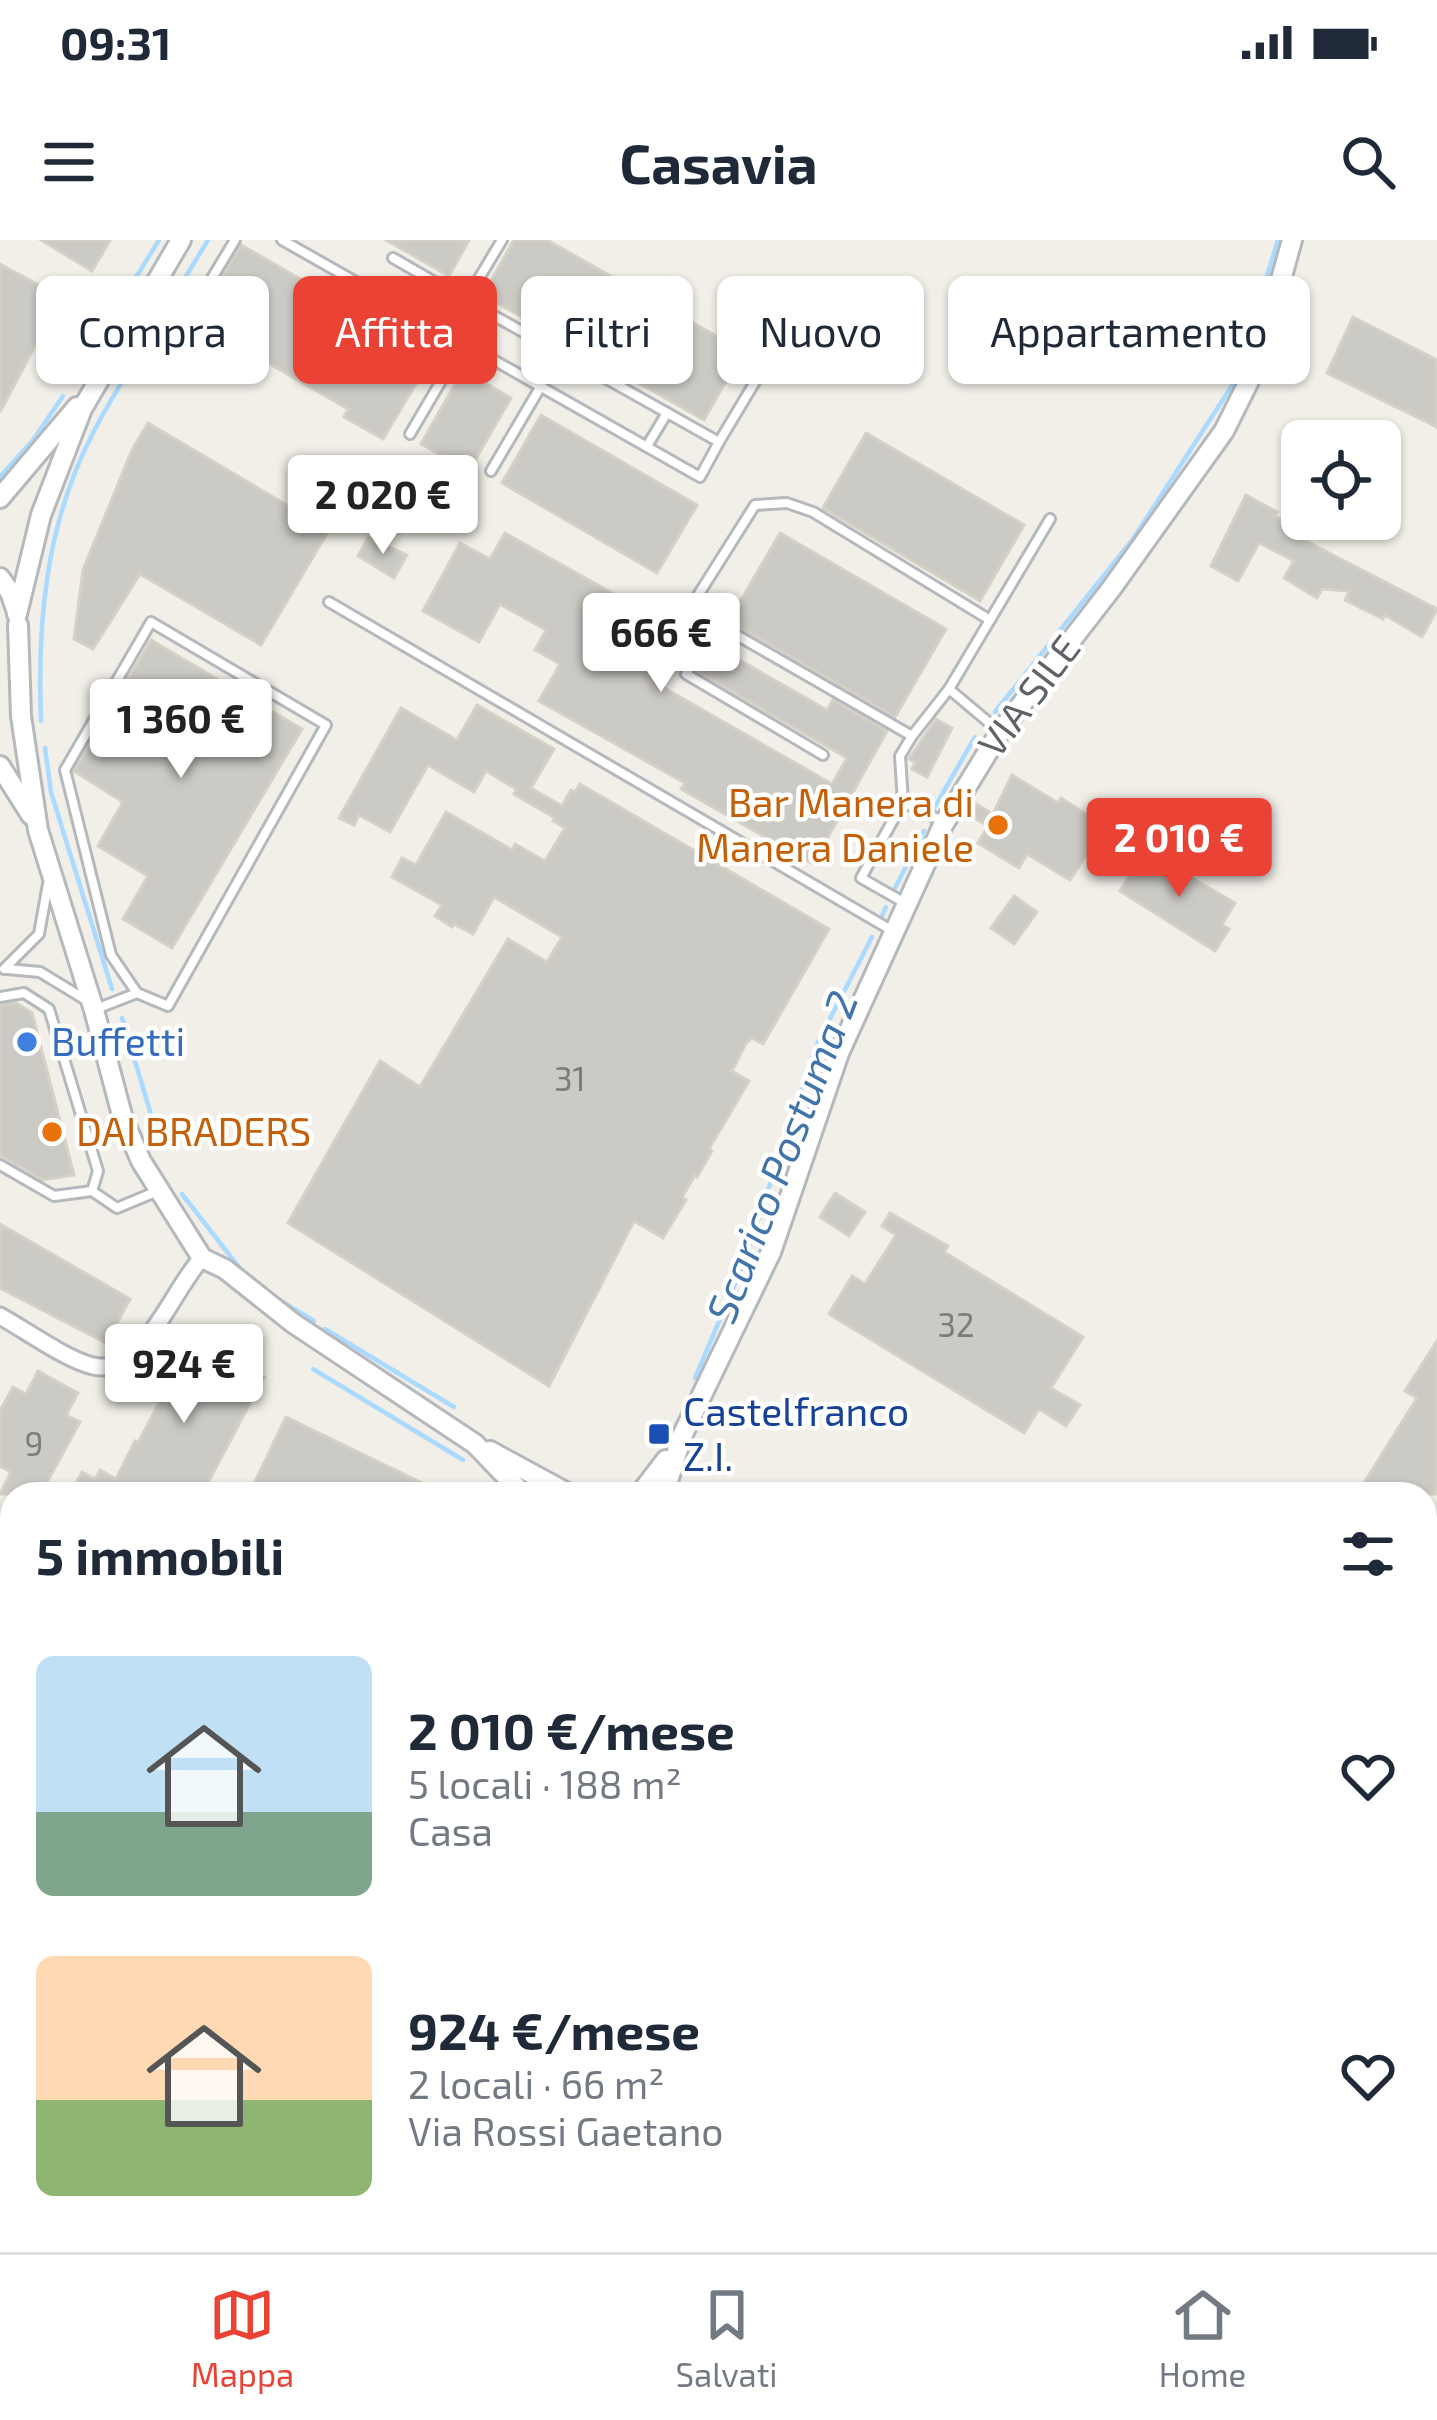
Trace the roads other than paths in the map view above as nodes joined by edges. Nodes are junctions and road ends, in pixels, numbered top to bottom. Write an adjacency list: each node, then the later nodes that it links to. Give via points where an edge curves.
1 (182, 240): 15 (street)
2 (235, 240): 7 (lane)
3 (282, 240): 8 (lane)
4 (502, 240): 10 (lane)
5 (1292, 240): 31 (street, VIA SILE, via 1264,344 1231,421)
6 (393, 258): 9 (lane)
7 (213, 276)
8 (346, 276)
9 (424, 276)
10 (480, 276)
11 (497, 317): 17 (lane)
12 (497, 361): 16 (lane)
13 (439, 384): 18 (lane)
14 (754, 384): 19 (lane)
15 (94, 385): 22 (street); 26 (street, via 41,515)
16 (541, 386): 20 (lane); 21 (lane)
17 (667, 413): 19 (lane); 20 (lane)
18 (410, 434)
19 (719, 442): 20 (lane, via 700,477)
20 (647, 446)
21 (491, 471)
22 (0, 498)
23 (1050, 519): 27 (lane)
24 (0, 578): 26 (street)
25 (329, 602): 40 (lane)
26 (17, 620): 29 (street); 37 (street)
27 (990, 620): 28 (lane, via 787,503 755,506 690,608); 30 (lane)
28 (714, 622): 32 (lane); 33 (lane, via 686,674)
29 (0, 666)
30 (949, 689): 31 (lane); 32 (lane)
31 (1000, 733): 36 (street, VIA SILE)
32 (912, 736): 35 (lane, via 900,756)
33 (824, 755)
34 (0, 766): 37 (street)
35 (903, 802): 36 (lane); 39 (lane, via 861,878)
36 (944, 822): 39 (street, VIA SILE)
37 (38, 830): 38 (street)
38 (50, 866): 41 (lane, via 39,934); 44 (street)
39 (905, 903): 40 (street, VIA SILE)
40 (892, 930): 50 (street, VIA SILE, via 839,1053 771,1252)
41 (2, 969): 44 (lane, via 40,972)
42 (137, 992): 42 (lane, via 111,955 65,770 151,622 326,725 168,1006); 44 (lane)
43 (0, 997): 47 (lane, via 23,993 49,1009 98,1171)
44 (93, 1007): 46 (street, via 123,1119)
45 (0, 1165): 47 (lane, via 54,1196)
46 (161, 1190): 47 (lane, via 117,1208); 48 (street)
47 (92, 1191)
48 (202, 1258): 49 (street, via 139,1351 112,1367 86,1363); 51 (street)
49 (0, 1316)
50 (682, 1436): 54 (street, VIA SILE); 55 (street, VIA SILE)
51 (475, 1444): 52 (street); 53 (street)
52 (511, 1482)
53 (546, 1482)
54 (649, 1482)
55 (668, 1482)

